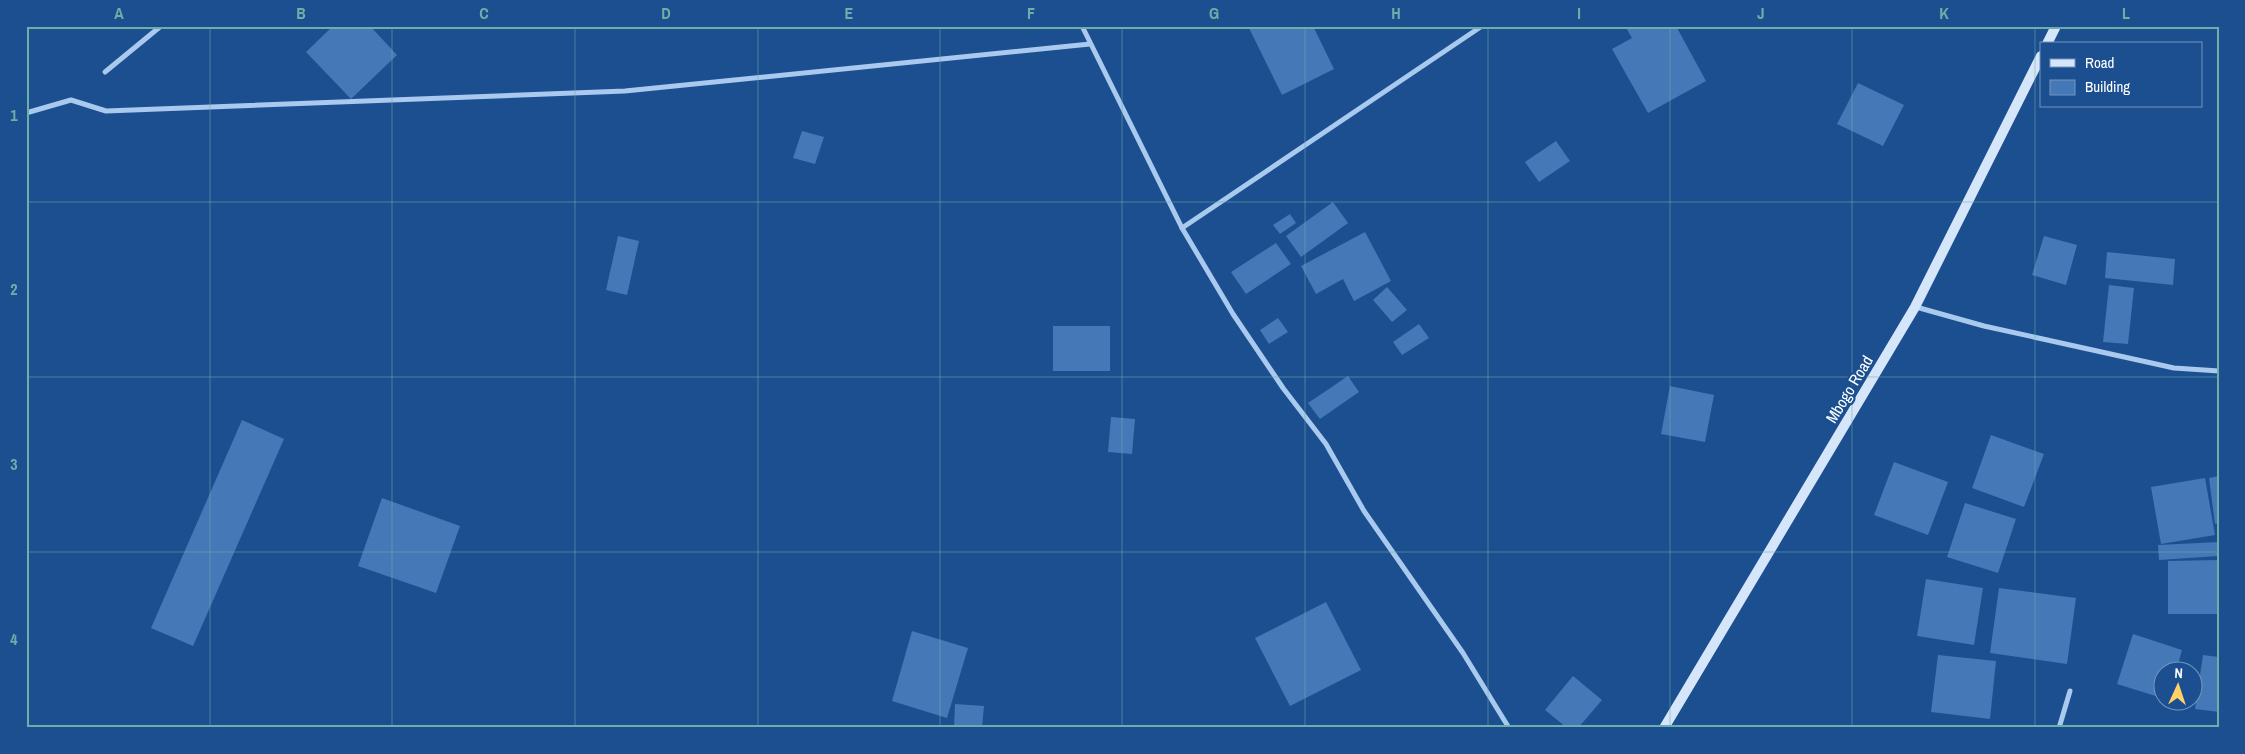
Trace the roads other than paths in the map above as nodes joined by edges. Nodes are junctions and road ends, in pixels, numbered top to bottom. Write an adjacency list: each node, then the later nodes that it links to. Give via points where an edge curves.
1 (161, 26): 8 (street)
2 (1082, 26): 6 (street)
3 (1482, 26): 10 (street)
4 (2056, 26): 5 (main road)
5 (2048, 42)
6 (1090, 44): 9 (street, via 626,91 106,111 71,100); 10 (street)
7 (2040, 58): 11 (main road, Mbogo Road)
8 (106, 72)
9 (26, 113)
10 (1182, 228): 14 (street, via 1233,314 1326,444 1364,511 1463,653)
11 (1915, 306): 12 (street, via 1984,326 2174,368); 15 (main road, Mbogo Road)
12 (2219, 371)
13 (2070, 691): 16 (street)
14 (1509, 728)
15 (1664, 728)
16 (2059, 728)

